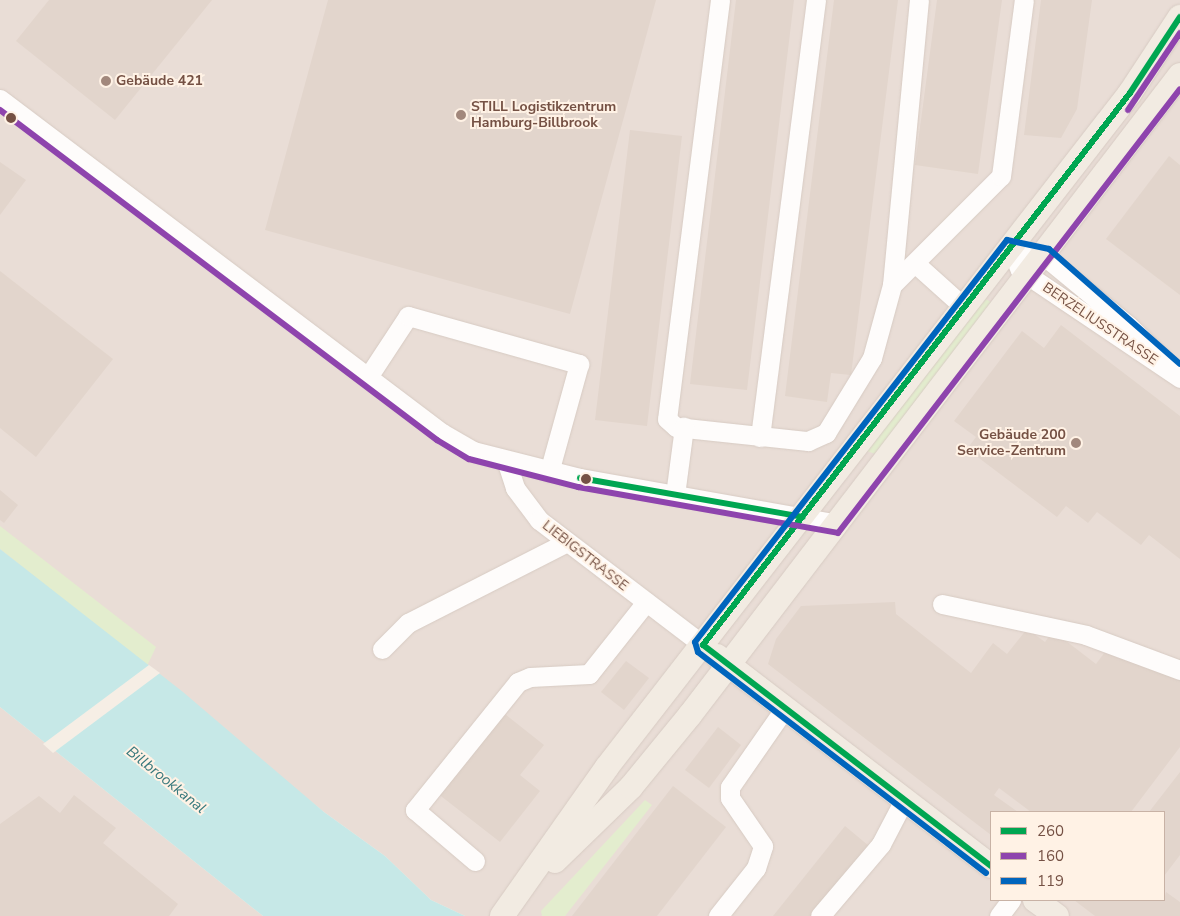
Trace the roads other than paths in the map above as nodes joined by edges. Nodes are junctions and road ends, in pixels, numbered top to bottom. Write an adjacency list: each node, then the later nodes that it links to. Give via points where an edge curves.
1 (720, 0): 16 (street, via 667,413 670,424)
2 (816, 0): 17 (street)
3 (919, 0): 12 (street)
4 (1024, 0): 10 (street, via 1004,169)
5 (1180, 17): 8 (main road, via 1130,93)
6 (1180, 75): 9 (main road)
7 (0, 99): 14 (street)
8 (1011, 248): 9 (street, BERZELIUSSTRASSE); 11 (street, BERZELIUSSTRASSE, via 1016,265); 13 (main road)
9 (1044, 256): 11 (main road); 15 (street, BERZELIUSSTRASSE, via 1129,326)
10 (917, 265): 12 (street); 13 (street)
11 (1028, 276): 15 (street, BERZELIUSSTRASSE); 22 (main road)
12 (892, 285): 17 (street, via 872,358 826,432 808,440)
13 (965, 308): 21 (main road)
14 (368, 377): 18 (street, via 442,433); 19 (street, via 408,316 579,364)
15 (1180, 377)
16 (684, 427): 17 (street); 20 (street)
17 (760, 437)
18 (508, 463): 19 (street); 23 (street, LIEBIGSTRASSE, via 515,488 530,508)
19 (549, 472): 20 (street)
20 (675, 495): 21 (street)
21 (804, 517): 22 (street); 26 (main road)
22 (838, 524): 28 (main road)
23 (568, 542): 24 (street, LIEBIGSTRASSE); 27 (street, via 408,623)
24 (646, 602): 26 (street, LIEBIGSTRASSE); 32 (street, via 589,674 530,677 509,691 414,810)
25 (942, 604): 29 (street, via 1077,632)
26 (703, 645): 28 (main road, LIEBIGSTRASSE); 36 (main road, via 607,767)
27 (382, 649)
28 (729, 665): 30 (main road, LIEBIGSTRASSE); 36 (main road, via 631,787)
29 (1180, 670)
30 (785, 708): 31 (main road, LIEBIGSTRASSE); 37 (street, via 730,787 730,798 763,846 756,868)
31 (904, 800): 33 (main road, LIEBIGSTRASSE); 38 (street, via 881,844)
32 (475, 861)
33 (990, 865)
34 (1010, 901): 39 (street)
35 (1037, 901): 40 (main road)
36 (507, 909)
37 (718, 916)
38 (820, 916)
39 (999, 916)
40 (1057, 916)

